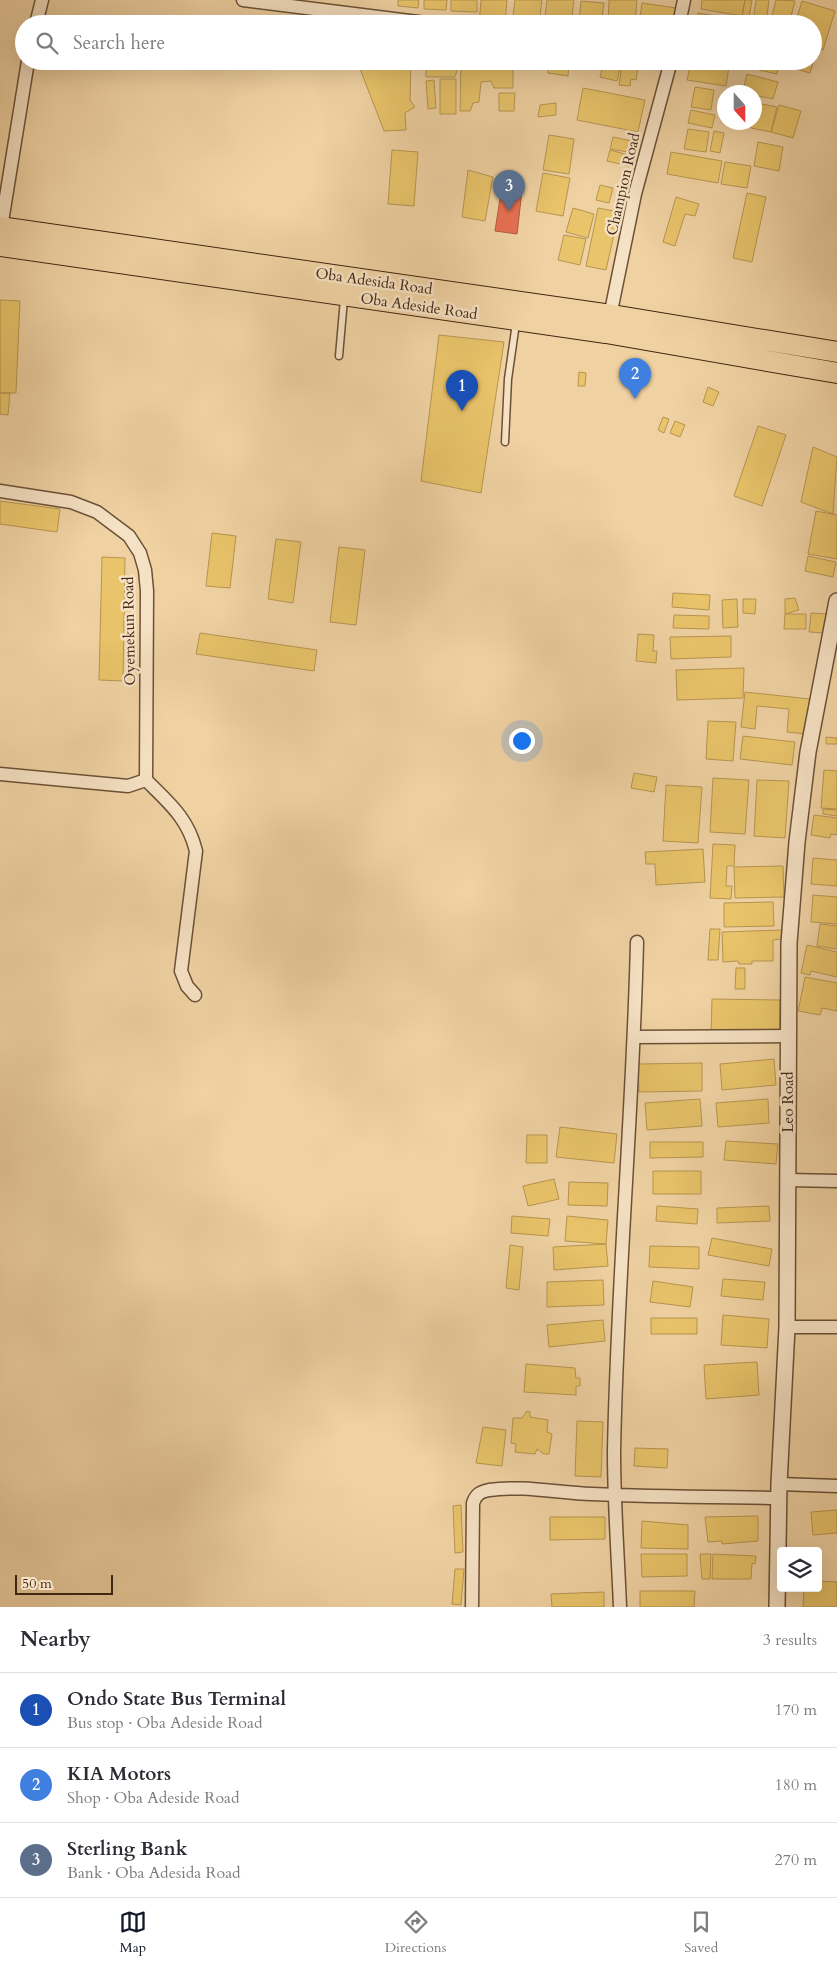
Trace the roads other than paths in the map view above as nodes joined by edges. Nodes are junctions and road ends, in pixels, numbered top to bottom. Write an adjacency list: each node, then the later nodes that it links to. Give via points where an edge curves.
1 (42, 0): 4 (street)
2 (243, 0): 5 (street)
3 (684, 0): 6 (street)
4 (38, 15)
5 (362, 15)
6 (681, 15)
7 (27, 70): 9 (street)
8 (669, 70): 12 (street, Champion Road, via 635,194)
9 (0, 233): 10 (main road, Oba Adeside Road); 12 (main road, Oba Adesida Road)
10 (344, 295): 11 (main road, Oba Adeside Road); 14 (lane)
11 (516, 320): 12 (main road, Oba Adeside Road); 16 (lane, via 508,379)
12 (608, 324): 13 (main road, Oba Adesida Road); 15 (main road, Oba Adeside Road)
13 (837, 352)
14 (339, 356)
15 (837, 373)
16 (505, 442)
17 (0, 490): 21 (street, Oyemekun Road, via 71,502 97,512 130,536 140,553 146,591)
18 (837, 602): 19 (street, Leo Road)
19 (834, 646): 24 (street, Leo Road, via 816,703 797,842 789,943)
20 (0, 774): 21 (street, via 128,786)
21 (146, 780): 23 (street, via 177,810 192,832 196,851 181,971)
22 (637, 942): 25 (street)
23 (195, 995)
24 (788, 1036): 25 (street); 26 (street, Leo Road)
25 (634, 1037): 32 (street, via 614,1450)
26 (788, 1180): 27 (street); 28 (street, Leo Road)
27 (837, 1181)
28 (787, 1327): 29 (street); 31 (street, Leo Road)
29 (837, 1327)
30 (837, 1486): 31 (street)
31 (779, 1491): 32 (street); 35 (street, Leo Road)
32 (616, 1494): 33 (street, via 490,1490 475,1496); 34 (street)
33 (472, 1607)
34 (620, 1607)
35 (777, 1607)

